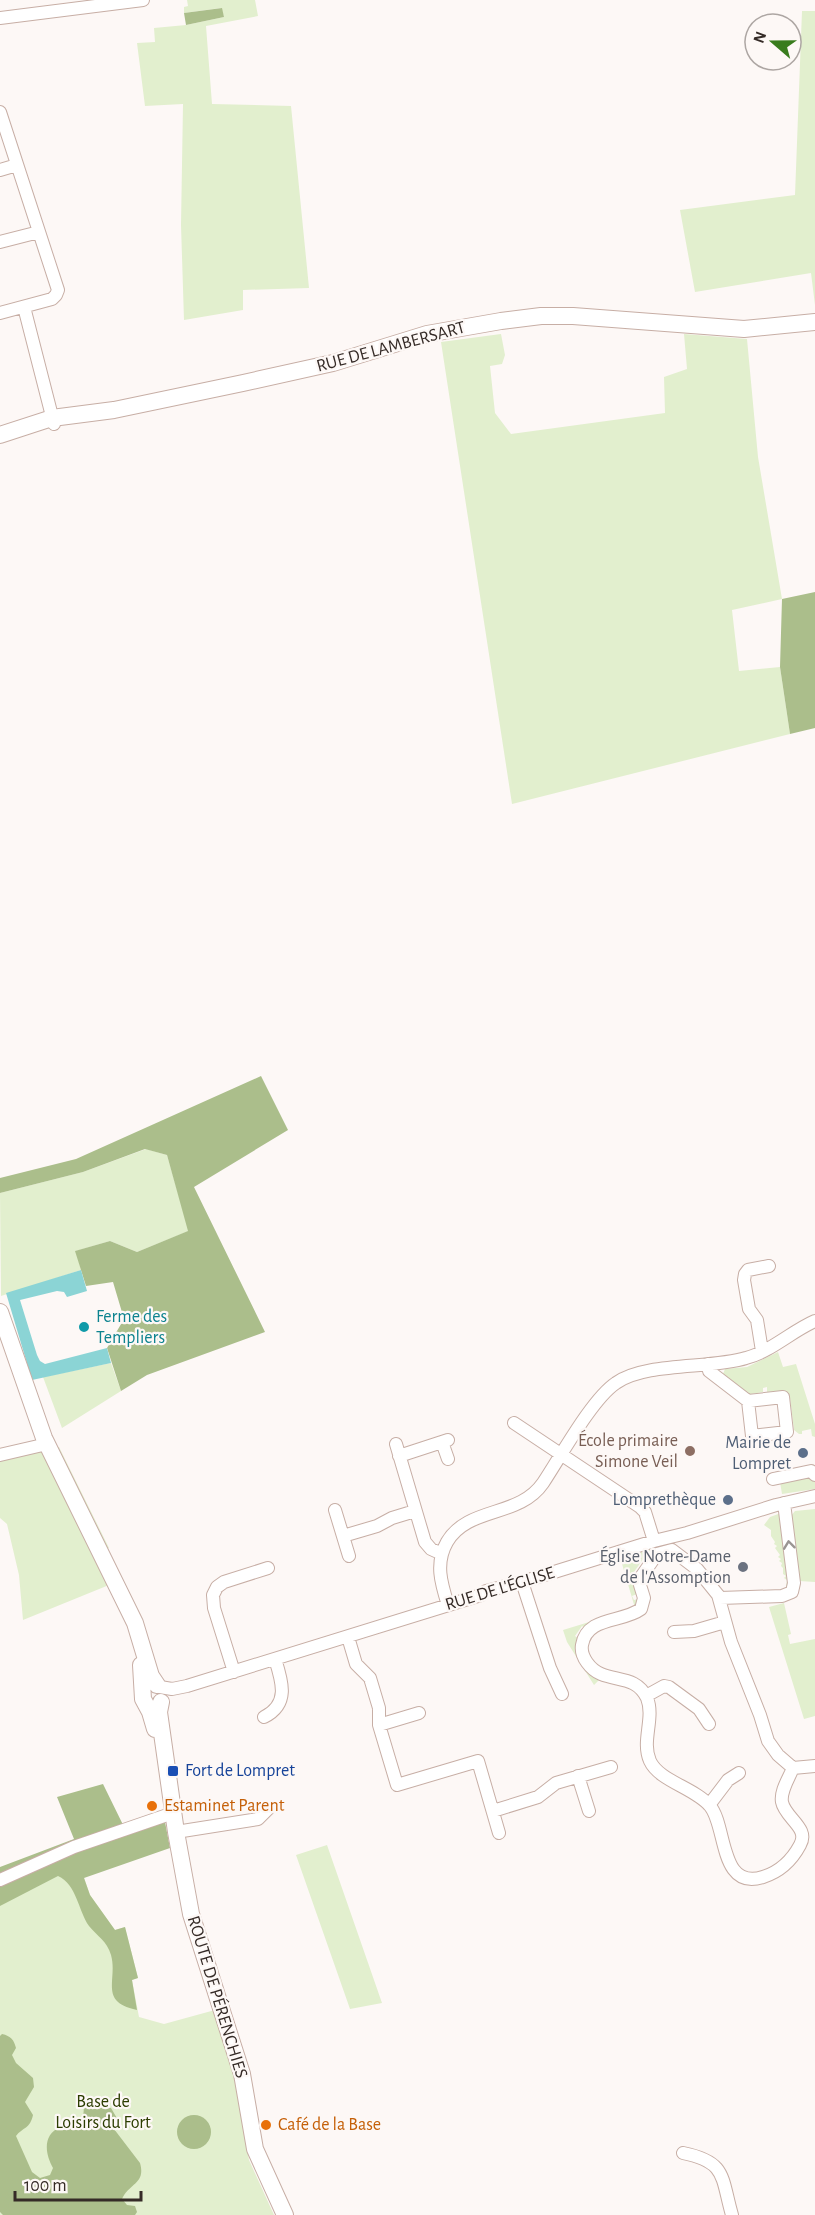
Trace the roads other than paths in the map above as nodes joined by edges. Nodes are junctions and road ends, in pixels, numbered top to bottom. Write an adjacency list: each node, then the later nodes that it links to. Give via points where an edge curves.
1 (143, 0): 2 (street)
2 (0, 18)
3 (0, 112): 4 (street)
4 (17, 165): 5 (street); 6 (street)
5 (0, 170)
6 (39, 232): 7 (street); 8 (street, via 58,290 52,299)
7 (0, 242)
8 (24, 307): 9 (street); 11 (street)
9 (0, 313)
10 (815, 322): 11 (main road, RUE DE LAMBERSART, via 744,329 581,316 501,321 434,332 333,363)
11 (53, 422): 12 (main road, RUE DE LAMBERSART)
12 (0, 436)
13 (769, 1266): 16 (street, via 748,1270 744,1277)
14 (0, 1312): 20 (main road, ROUTE DE PÉRENCHIES)
15 (815, 1321): 16 (street)
16 (762, 1351): 17 (street, via 745,1359)
17 (708, 1364): 18 (street, via 709,1371); 22 (street, via 646,1372 621,1380 601,1397)
18 (748, 1401)
19 (514, 1423): 22 (street)
20 (47, 1444): 21 (street); 44 (main road, ROUTE DE PÉRENCHIES, via 138,1629)
21 (0, 1455)
22 (562, 1455): 31 (street, via 643,1509); 32 (street, via 533,1494 513,1507 460,1527)
23 (448, 1459): 29 (street, via 445,1441 397,1450)
24 (815, 1475): 25 (street, via 811,1471)
25 (773, 1479)
26 (815, 1496): 27 (street, RUE DE L'ÉGLISE)
27 (784, 1503): 31 (street, RUE DE L'ÉGLISE); 36 (street, one-way to 27, via 792,1592)
28 (335, 1510): 30 (street)
29 (416, 1510): 30 (street); 32 (street, via 426,1545)
30 (343, 1536): 33 (street)
31 (657, 1544): 35 (street, RUE DE L'ÉGLISE); 36 (street, via 679,1553); 45 (street, via 641,1577 644,1598 640,1610 597,1624 584,1639 582,1648 584,1658 595,1671 629,1680)
32 (442, 1554): 37 (street, via 440,1575)
33 (349, 1557)
34 (268, 1568): 42 (street, via 224,1582 213,1595)
35 (522, 1582): 37 (street, RUE DE L'ÉGLISE); 43 (street)
36 (720, 1598): 38 (street)
37 (448, 1605): 40 (street, RUE DE L'ÉGLISE)
38 (725, 1622): 39 (street); 52 (street, via 768,1741)
39 (675, 1632)
40 (348, 1637): 41 (street, RUE DE L'ÉGLISE); 49 (street, via 356,1664 370,1678 379,1708)
41 (275, 1659): 42 (street, RUE DE L'ÉGLISE); 47 (street, via 282,1697 275,1710)
42 (234, 1671): 44 (street, RUE DE L'ÉGLISE)
43 (562, 1694)
44 (155, 1695): 59 (main road, ROUTE DE PÉRENCHIES, via 153,1719)
45 (646, 1696): 48 (street, via 669,1687 699,1709); 55 (street, via 647,1753 651,1764)
46 (419, 1713): 49 (street)
47 (264, 1717)
48 (709, 1724)
49 (379, 1725): 57 (street, via 397,1785 478,1761)
50 (815, 1766): 52 (street)
51 (611, 1767): 54 (street)
52 (793, 1768): 55 (street, via 782,1803 800,1828 802,1839 787,1863 767,1876 751,1878 733,1870)
53 (739, 1773): 55 (street, via 728,1780)
54 (578, 1776): 57 (street, via 555,1783 538,1797); 58 (street)
55 (709, 1804)
56 (268, 1809): 60 (street, via 258,1819)
57 (493, 1810): 61 (street)
58 (589, 1811)
59 (173, 1813): 60 (main road, ROUTE DE PÉRENCHIES); 62 (street, via 74,1847)
60 (176, 1832): 64 (main road, ROUTE DE PÉRENCHIES, via 191,1914 244,2085 253,2142)
61 (499, 1833)
62 (0, 1880)
63 (683, 2153): 65 (street, via 715,2165)
64 (285, 2215)
65 (732, 2215)

